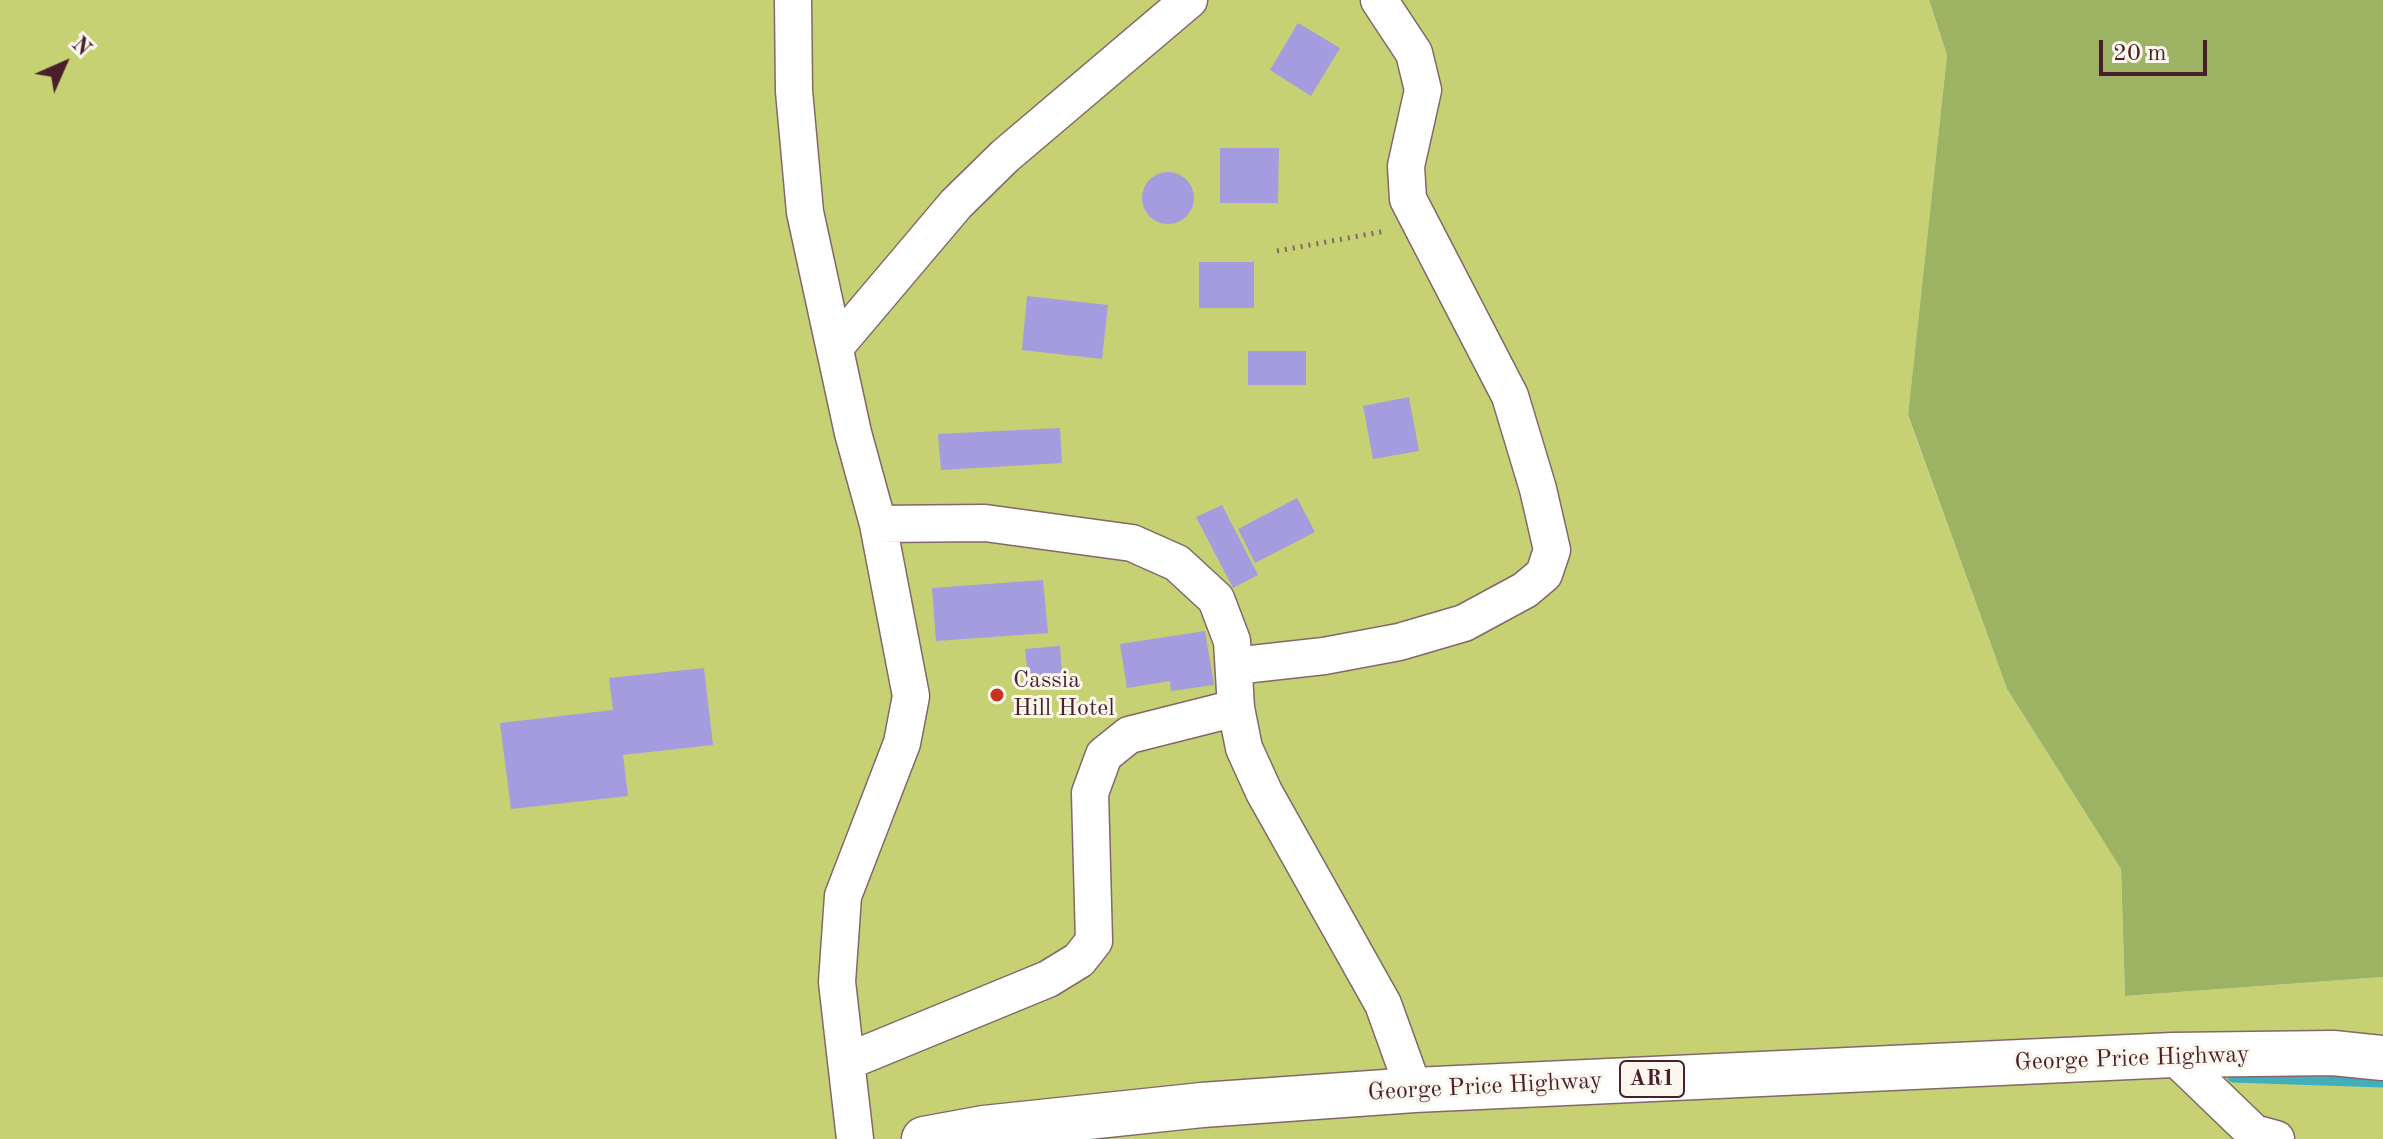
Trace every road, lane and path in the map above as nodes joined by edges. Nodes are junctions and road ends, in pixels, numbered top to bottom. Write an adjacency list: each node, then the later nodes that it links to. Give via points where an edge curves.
1 (793, 0): 6 (street, via 794,91 805,212)
2 (1189, 0): 6 (street, via 956,204)
3 (1379, 0): 4 (street, via 1414,53 1423,90 1406,166 1408,199)
4 (1420, 224): 5 (path); 8 (street, via 1510,396 1552,550 1544,574 1464,623 1369,648)
5 (1277, 251)
6 (835, 347): 7 (street)
7 (878, 524): 8 (street, via 985,523 1132,543 1177,563 1216,599 1232,641); 12 (street, via 911,696 902,743 843,896 837,982)
8 (1234, 666): 9 (street)
9 (1236, 708): 12 (street, via 1129,735 1104,755 1090,793 1094,941 1079,960 1048,979); 13 (street, via 1244,748 1264,792 1383,1004)
10 (2173, 1055): 11 (highway, George Price Highway / AR1, via 2333,1053); 13 (highway, George Price Highway / AR1); 17 (street, via 2254,1133)
11 (2383, 1058)
12 (846, 1062): 15 (street)
13 (1414, 1090): 14 (highway, George Price Highway / AR1, via 1202,1105)
14 (985, 1133): 16 (highway, George Price Highway / AR1)
15 (855, 1139)
16 (924, 1139)
17 (2276, 1139)

